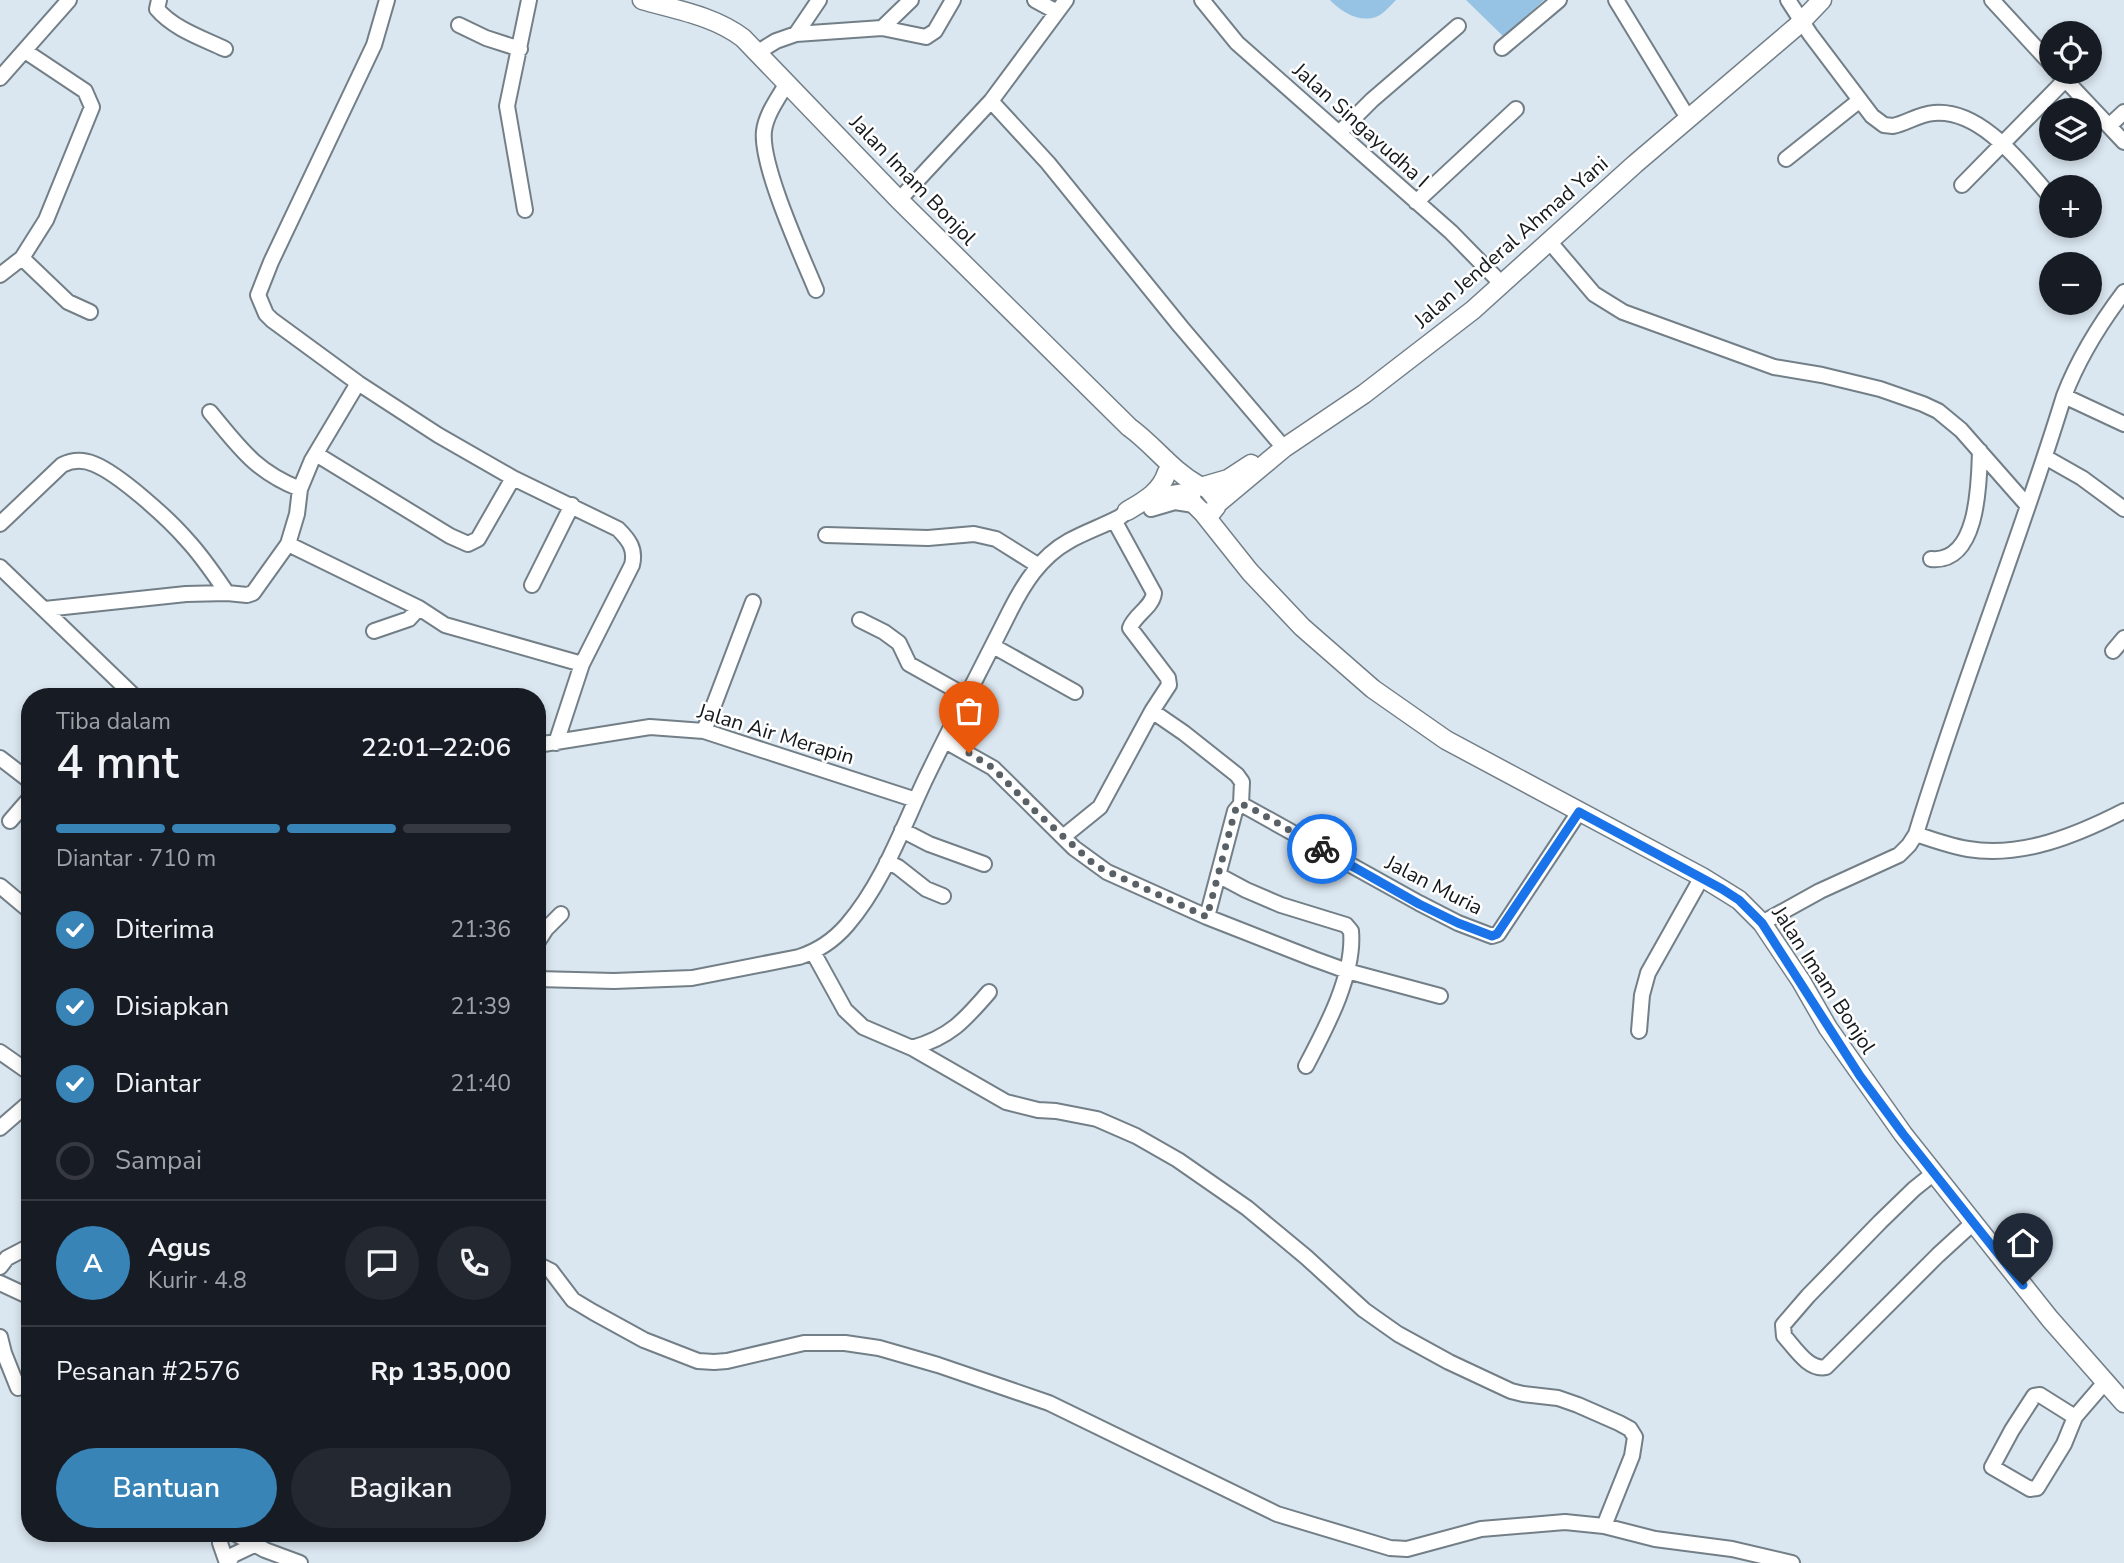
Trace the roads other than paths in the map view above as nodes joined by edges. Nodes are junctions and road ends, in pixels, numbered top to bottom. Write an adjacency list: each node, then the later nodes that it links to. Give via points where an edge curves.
1 (159, 0): 22 (street, via 157,9 166,18)
2 (387, 0): 53 (street, via 374,45 258,295 272,320)
3 (529, 0): 23 (street)
4 (642, 0): 26 (main road, Jalan Imam Bonjol, via 728,27)
5 (819, 0): 20 (street)
6 (911, 0): 16 (street)
7 (1035, 0): 15 (street)
8 (1202, 0): 37 (street, Jalan Singayudha I, via 1237,43)
9 (1559, 0): 21 (street)
10 (1616, 0): 34 (street)
11 (1992, 0): 25 (street)
12 (951, 1): 19 (street, via 926,37)
13 (62, 2): 24 (street)
14 (1804, 5): 31 (street); 34 (main road, Jalan Jenderal Ahmad Yani); 46 (main road, Jalan Jenderal Ahmad Yani)
15 (1062, 6): 32 (street)
16 (894, 7): 19 (street)
17 (459, 25): 23 (street)
18 (1458, 26): 37 (street)
19 (882, 28): 20 (street)
20 (796, 34): 26 (street)
21 (1502, 48)
22 (225, 49)
23 (520, 49): 45 (street, via 507,107)
24 (25, 51): 27 (street); 47 (street, via 85,91 92,107 46,220)
25 (2039, 51)
26 (758, 52): 28 (main road, Jalan Imam Bonjol)
27 (0, 78)
28 (787, 83): 43 (main road, Jalan Imam Bonjol); 50 (street, via 765,126 765,146)
29 (2055, 84): 39 (street)
30 (2070, 84): 36 (street)
31 (1860, 100): 39 (street, via 1884,125 1893,127 1923,115 1944,113 1974,122); 40 (street)
32 (991, 101): 43 (street); 58 (street)
33 (1516, 109): 44 (street)
34 (1683, 110): 49 (main road, Jalan Jenderal Ahmad Yani)
35 (2124, 112): 36 (street)
36 (2110, 125): 38 (street)
37 (1339, 133): 44 (street, Jalan Singayudha I)
38 (2124, 142)
39 (2004, 145): 41 (street); 42 (street)
40 (1786, 159)
41 (2039, 184)
42 (1962, 185)
43 (899, 200): 57 (main road, Jalan Imam Bonjol)
44 (1416, 202): 49 (street, Jalan Singayudha I)
45 (525, 210)
46 (1549, 241): 58 (main road, Jalan Jenderal Ahmad Yani, via 1473,310 1364,394); 59 (street, via 1594,295 1610,306 1774,367 1858,383 1923,404 1952,421)
47 (22, 258): 48 (street); 52 (street, via 68,302)
48 (0, 275)
49 (1496, 278): 58 (main road, Jalan Jenderal Ahmad Yani, via 1413,348)
50 (816, 289)
51 (2124, 292): 54 (street, via 2090,339)
52 (90, 312)
53 (358, 383): 60 (street); 63 (street)
54 (2064, 396): 56 (street); 61 (street)
55 (210, 412): 64 (street, via 254,464)
56 (2124, 424)
57 (1129, 427): 62 (main road, Jalan Imam Bonjol); 65 (main road, Jalan Imam Bonjol)
58 (1282, 445): 65 (main road, Jalan Jenderal Ahmad Yani)
59 (1980, 451): 67 (street); 73 (street, via 1979,499 1968,531 1950,555)
60 (316, 454): 63 (street, via 468,544 478,539); 64 (street)
61 (2045, 457): 67 (street); 68 (street)
62 (1167, 472): 65 (main road, Jalan Imam Bonjol); 69 (main road, via 1157,490)
63 (513, 478): 66 (street)
64 (300, 489): 72 (street)
65 (1202, 498): 69 (street, via 1171,492); 101 (main road, Jalan Imam Bonjol, via 1263,584 1302,627 1373,689 1446,740)
66 (572, 505): 76 (street); 86 (street, via 618,529 632,545 634,556)
67 (2027, 505): 104 (street)
68 (2124, 509)
69 (1120, 516): 74 (street, via 1066,542); 90 (street, via 1154,593 1130,626 1132,633 1168,678 1169,685)
70 (0, 524): 77 (street, via 62,465 88,462 115,477 170,523)
71 (826, 534): 74 (street, via 929,538 974,534 996,539)
72 (288, 544): 77 (street, via 253,593); 79 (street)
73 (1931, 559)
74 (1039, 566): 84 (street)
75 (0, 567): 80 (street)
76 (532, 585)
77 (227, 593): 80 (street)
78 (753, 602): 91 (street)
79 (419, 608): 82 (street, via 409,619); 86 (street, via 445,625)
80 (45, 609): 87 (street)
81 (860, 620): 89 (street, via 899,643 909,664)
82 (374, 631)
83 (2124, 638): 85 (street)
84 (993, 646): 88 (street); 89 (street)
85 (2113, 651)
86 (582, 663): 93 (street)
87 (126, 688)
88 (1075, 692)
89 (968, 697): 92 (street)
90 (1152, 711): 98 (street, via 1237,775 1242,782); 105 (street, via 1100,807)
91 (704, 731): 93 (street, Jalan Air Merapin, via 650,727); 97 (street, Jalan Air Merapin)
92 (945, 741): 97 (street); 105 (street, via 993,768)
93 (556, 743): 94 (street, Jalan Air Merapin)
94 (546, 744)
95 (0, 758): 96 (street)
96 (21, 774)
97 (916, 800): 103 (street)
98 (1241, 804): 101 (street, Jalan Muria, via 1419,904 1492,936); 108 (street, via 1235,811)
99 (21, 808): 102 (street)
100 (2124, 811): 104 (street, via 2075,833 2012,851 1969,849)
101 (1579, 812): 109 (main road, Jalan Imam Bonjol)
102 (10, 821)
103 (902, 830): 106 (street); 107 (street)
104 (1916, 834): 115 (street, via 1899,855)
105 (1063, 837): 114 (street, via 1107,872)
106 (887, 862): 111 (street); 117 (street, via 838,934)
107 (984, 864)
108 (1219, 875): 114 (street); 118 (street, via 1280,905 1346,925 1352,933)
109 (1702, 877): 115 (main road, Jalan Imam Bonjol, via 1739,900); 122 (street, via 1648,973)
110 (0, 886): 112 (street)
111 (943, 896)
112 (21, 904)
113 (561, 914): 116 (street)
114 (1207, 917): 118 (street)
115 (1762, 923): 129 (main road, Jalan Imam Bonjol, via 1860,1076)
116 (546, 929)
117 (813, 953): 119 (street, via 702,977); 123 (street, via 856,1023)
118 (1347, 971): 121 (street); 125 (street, via 1330,1020)
119 (546, 979)
120 (989, 992): 123 (street, via 952,1031)
121 (1440, 996)
122 (1639, 1031)
123 (912, 1048): 141 (street, via 1006,1101 1097,1119 1136,1136 1247,1208 1364,1310 1408,1339 1511,1391 1558,1398 1630,1429 1635,1437 1633,1449)
124 (0, 1052): 126 (street)
125 (1306, 1066)
126 (21, 1067)
127 (21, 1110): 128 (street)
128 (0, 1128)
129 (1934, 1173): 130 (main road, Jalan Imam Bonjol); 130 (street, via 1808,1296 1783,1325 1784,1336 1811,1364 1826,1367)
130 (1973, 1223): 137 (main road, Jalan Imam Bonjol)
131 (21, 1251): 132 (street)
132 (0, 1267)
133 (546, 1270): 141 (street, via 573,1300 644,1340 698,1361 727,1361 804,1343 879,1348 1049,1404 1277,1514 1390,1548 1407,1549 1509,1526 1565,1522)
134 (0, 1283): 135 (street)
135 (21, 1293)
136 (0, 1337): 138 (street)
137 (2106, 1381): 139 (main road, Jalan Imam Bonjol); 140 (street)
138 (18, 1388)
139 (2124, 1403)
140 (2075, 1417): 140 (street, via 2035,1396 1992,1467 2035,1489)
141 (1604, 1526): 147 (street)
142 (220, 1542): 145 (street)
143 (249, 1542): 144 (street)
144 (254, 1545): 145 (street); 146 (street)
145 (227, 1563)
146 (300, 1563)
147 (1792, 1563)

